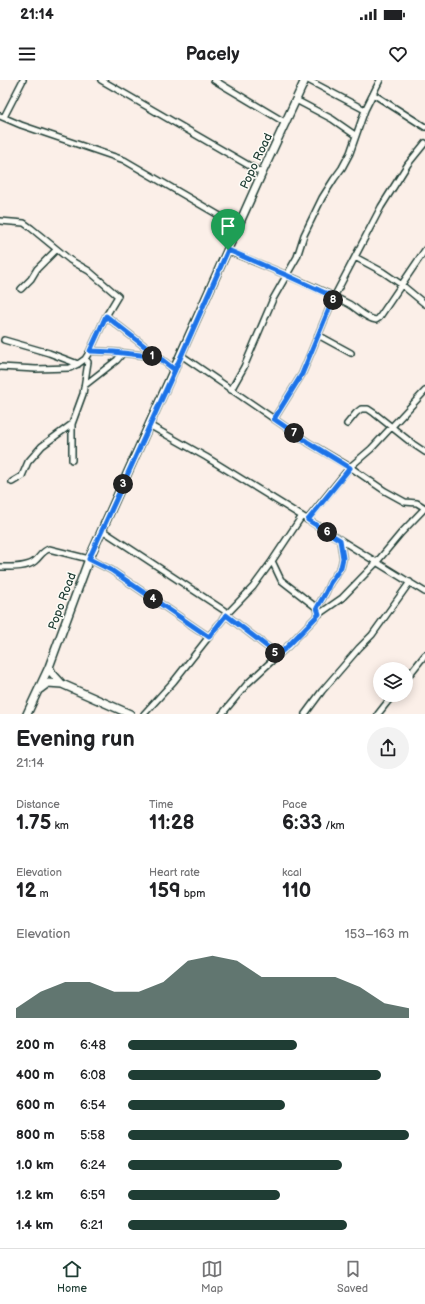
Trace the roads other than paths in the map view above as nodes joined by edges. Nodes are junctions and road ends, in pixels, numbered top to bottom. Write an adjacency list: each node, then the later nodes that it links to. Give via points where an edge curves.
1 (23, 80): 9 (street)
2 (101, 80): 14 (street)
3 (214, 80): 10 (street)
4 (306, 80): 7 (main road, Popo Road); 8 (street)
5 (380, 80): 6 (street)
6 (372, 94): 8 (street); 11 (street)
7 (296, 100): 10 (main road, Popo Road); 12 (street, via 332,119)
8 (365, 110): 12 (street)
9 (2, 116): 16 (street, via 21,125 124,160)
10 (286, 123): 14 (main road, Popo Road)
11 (425, 128)
12 (355, 135): 21 (street, via 350,153 322,198 304,235 297,257)
13 (425, 143): 20 (street, via 408,164 381,207)
14 (262, 173): 16 (main road, Popo Road)
15 (0, 221): 17 (street, via 24,223)
16 (239, 226): 18 (main road, Popo Road)
17 (56, 250): 23 (street); 26 (street, via 89,271 117,294 118,298)
18 (228, 250): 21 (street); 32 (main road, Popo Road)
19 (425, 250): 22 (street)
20 (355, 257): 22 (street); 24 (street)
21 (286, 275): 24 (street); 39 (street)
22 (402, 285): 24 (street, via 376,320); 25 (street)
23 (21, 289)
24 (334, 297): 27 (street)
25 (425, 304)
26 (106, 316): 29 (street); 33 (street)
27 (318, 335): 31 (street); 41 (street, via 302,374)
28 (4, 340): 35 (street)
29 (90, 351): 30 (street); 34 (street)
30 (122, 353): 33 (street); 38 (street, via 117,360)
31 (351, 353)
32 (181, 355): 37 (main road, Popo Road); 39 (street)
33 (158, 357): 37 (street)
34 (85, 359): 35 (street); 38 (street, via 88,362)
35 (78, 364): 36 (street, via 70,368)
36 (0, 367)
37 (175, 370): 44 (main road, Popo Road)
38 (85, 385): 42 (street)
39 (231, 390): 41 (street)
40 (425, 391): 45 (street)
41 (274, 419): 48 (street)
42 (72, 424): 47 (street); 49 (street, via 42,446 28,462 22,476)
43 (347, 424): 45 (street, via 361,409 368,409)
44 (149, 425): 51 (street); 53 (main road, Popo Road)
45 (392, 426): 46 (street); 48 (street)
46 (425, 452)
47 (72, 460)
48 (350, 468): 50 (street, via 395,497); 52 (street)
49 (12, 482)
50 (425, 508): 57 (street)
51 (302, 516): 52 (street); 56 (street)
52 (308, 520): 54 (street)
53 (102, 530): 55 (main road, Popo Road); 62 (street)
54 (340, 540): 57 (street); 61 (street, via 343,558 341,567)
55 (89, 559): 58 (street, via 49,549 44,550 28,565); 64 (street, via 111,570); 67 (main road, Popo Road)
56 (272, 561): 61 (street, via 281,580); 62 (street, via 253,587)
57 (376, 563): 59 (street); 63 (street, via 342,598)
58 (0, 567)
59 (410, 582): 60 (street); 76 (street, via 372,635)
60 (425, 592)
61 (317, 608): 63 (street)
62 (227, 614): 64 (street); 65 (street)
63 (319, 614): 65 (street)
64 (209, 637): 74 (street)
65 (278, 655): 75 (street, via 248,682)
66 (425, 655): 68 (street)
67 (49, 667): 69 (main road); 70 (main road, Popo Road)
68 (413, 670)
69 (62, 684): 70 (main road, via 48,683); 73 (main road)
70 (39, 689): 72 (main road, Popo Road)
71 (387, 702): 77 (street)
72 (27, 714)
73 (130, 714)
74 (144, 714)
75 (222, 714)
76 (305, 714)
77 (378, 714)

